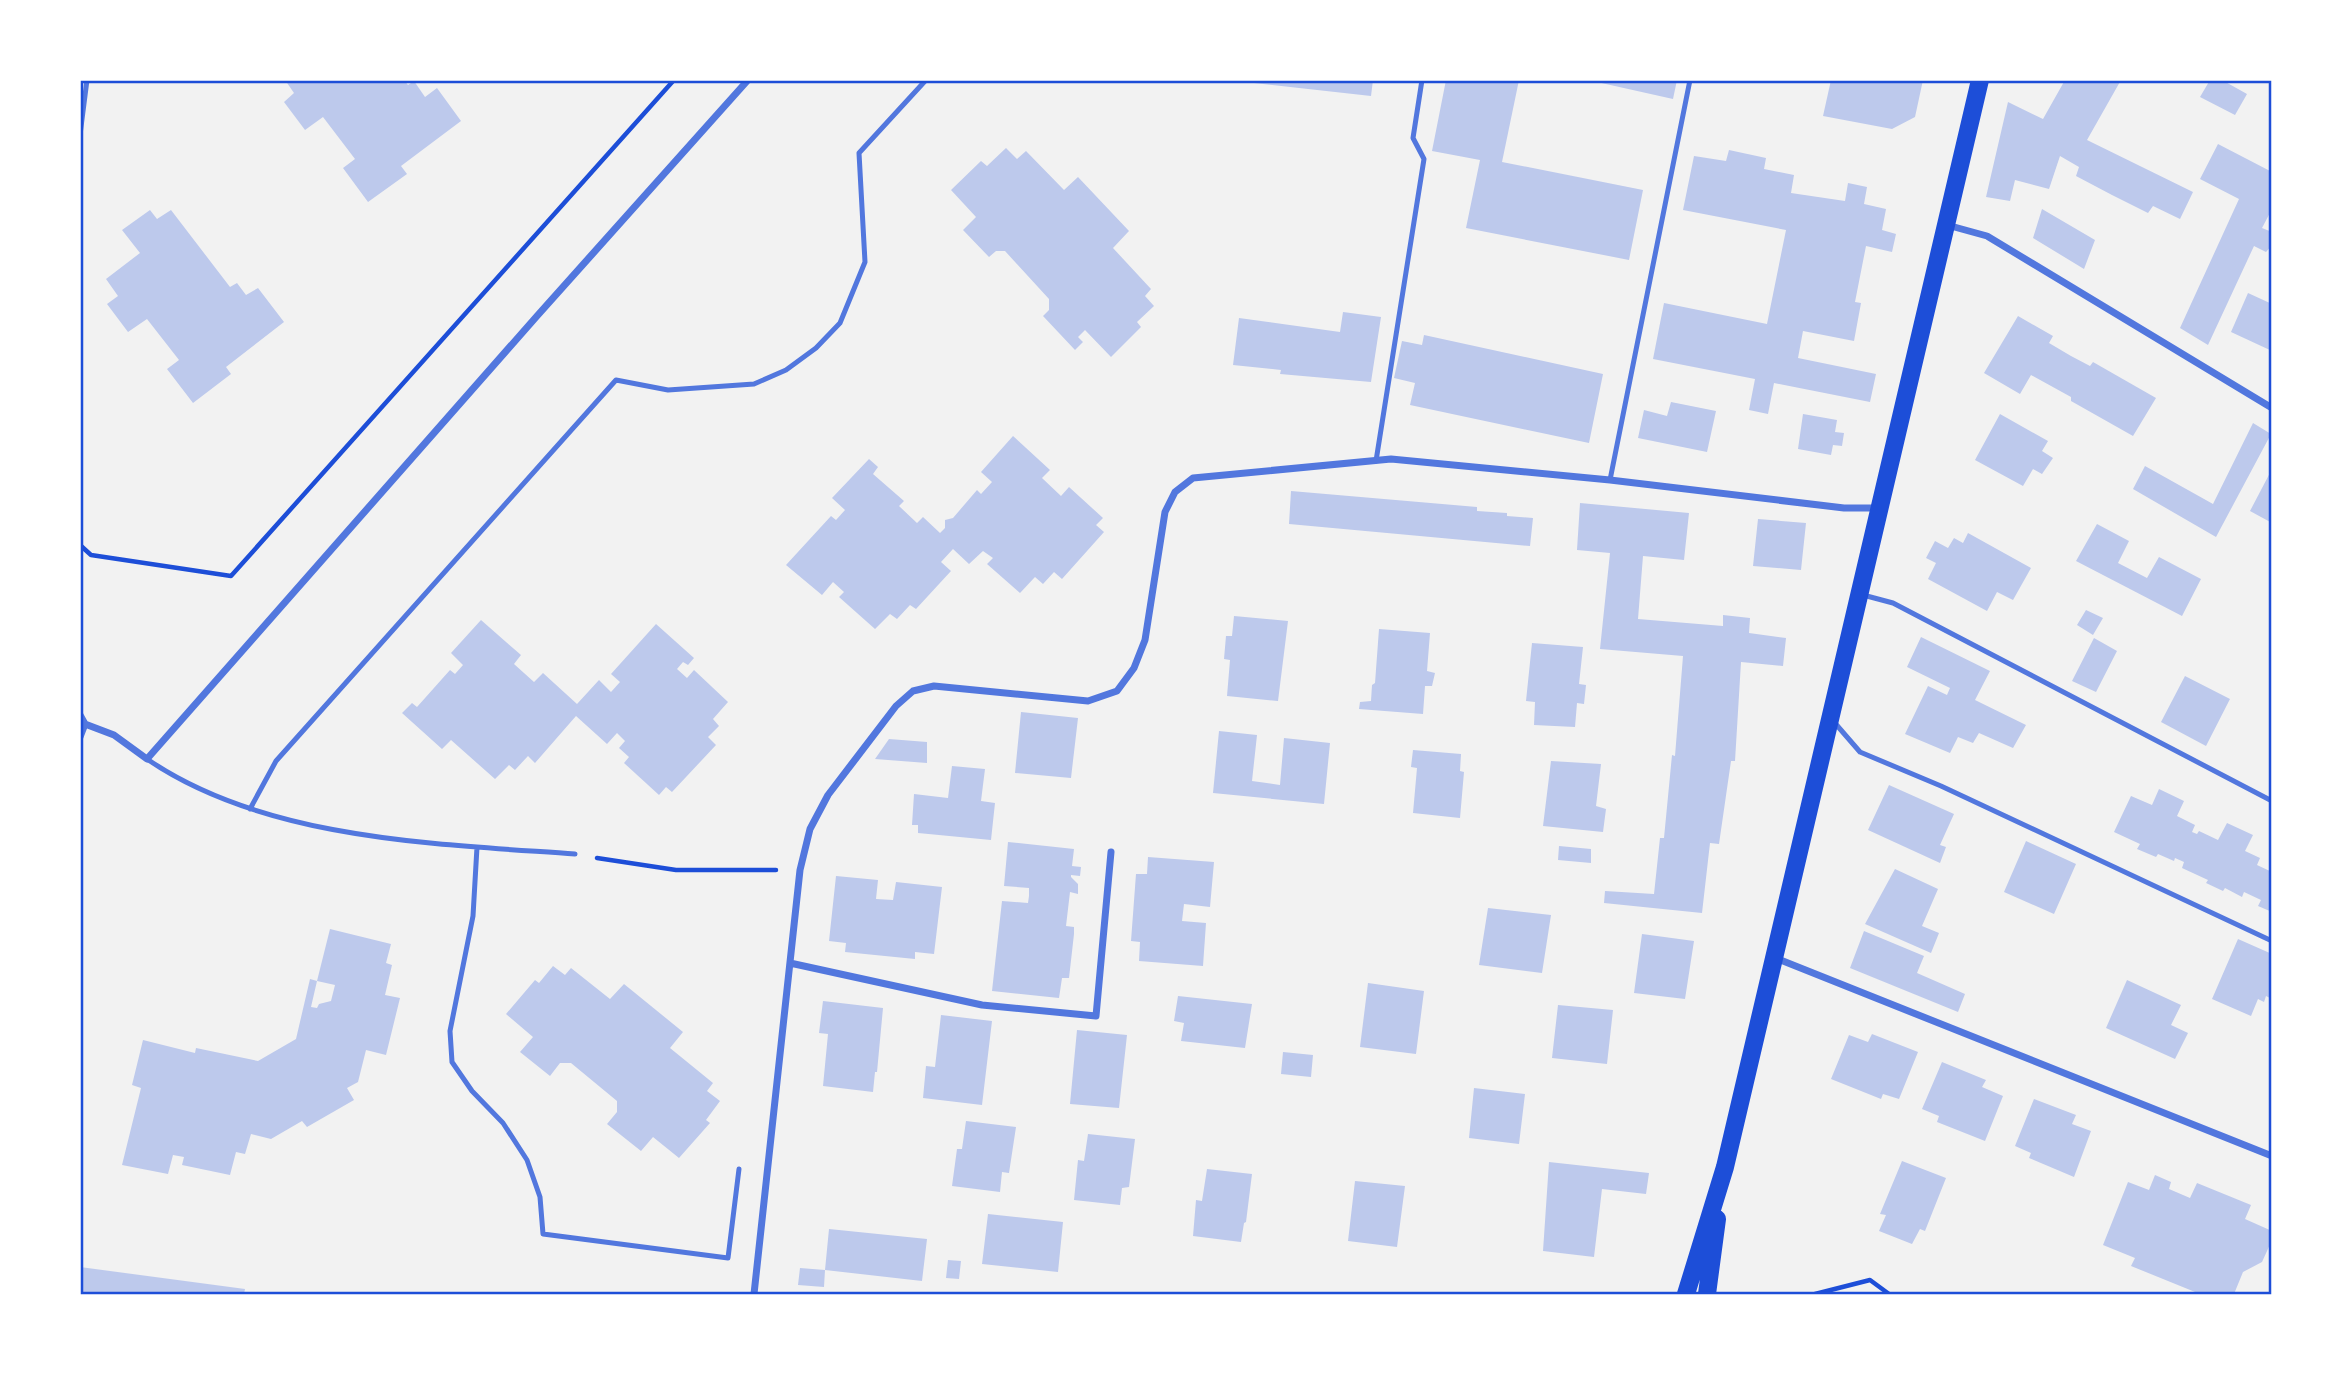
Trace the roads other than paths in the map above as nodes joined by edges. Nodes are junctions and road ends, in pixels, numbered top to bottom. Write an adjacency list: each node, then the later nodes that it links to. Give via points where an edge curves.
1 (87, 80): 7 (lane)
2 (748, 80): 18 (street)
3 (926, 80): 20 (lane, via 859,153 865,262 840,323 786,370 754,384 668,390 616,380 276,761)
4 (1422, 80): 10 (lane, via 1413,138 1424,159)
5 (1690, 80): 11 (lane)
6 (1980, 80): 8 (main road)
7 (80, 135)
8 (1947, 225): 9 (street, via 1987,236); 12 (main road)
9 (2272, 408)
10 (1376, 461): 11 (street); 26 (street, via 1193,478 1175,492 1165,512 1145,640 1134,668 1117,691 1088,701 934,686 913,691 896,706 828,795 810,829 800,870)
11 (1610, 480): 12 (street, via 1844,508)
12 (1878, 508): 13 (main road)
13 (1860, 594): 15 (main road); 19 (lane, via 1893,603)
14 (80, 715): 16 (street)
15 (1830, 717): 24 (lane, via 1860,752); 25 (main road)
16 (85, 724): 17 (street); 18 (street, via 114,735)
17 (80, 737)
18 (147, 759): 20 (lane, via 185,783)
19 (2272, 801)
20 (250, 809): 21 (lane, via 348,832)
21 (477, 847): 23 (lane); 29 (lane, via 473,916 450,1031 452,1062 527,1160 540,1197 543,1234 728,1258)
22 (1111, 852): 26 (street, via 1096,1016 982,1004)
23 (575, 854)
24 (2272, 942)
25 (1773, 957): 27 (street); 28 (main road)
26 (790, 963): 30 (street)
27 (2272, 1156)
28 (1725, 1167): 31 (main road); 32 (main road)
29 (739, 1169)
30 (754, 1294)
31 (1686, 1294)
32 (1707, 1294)

